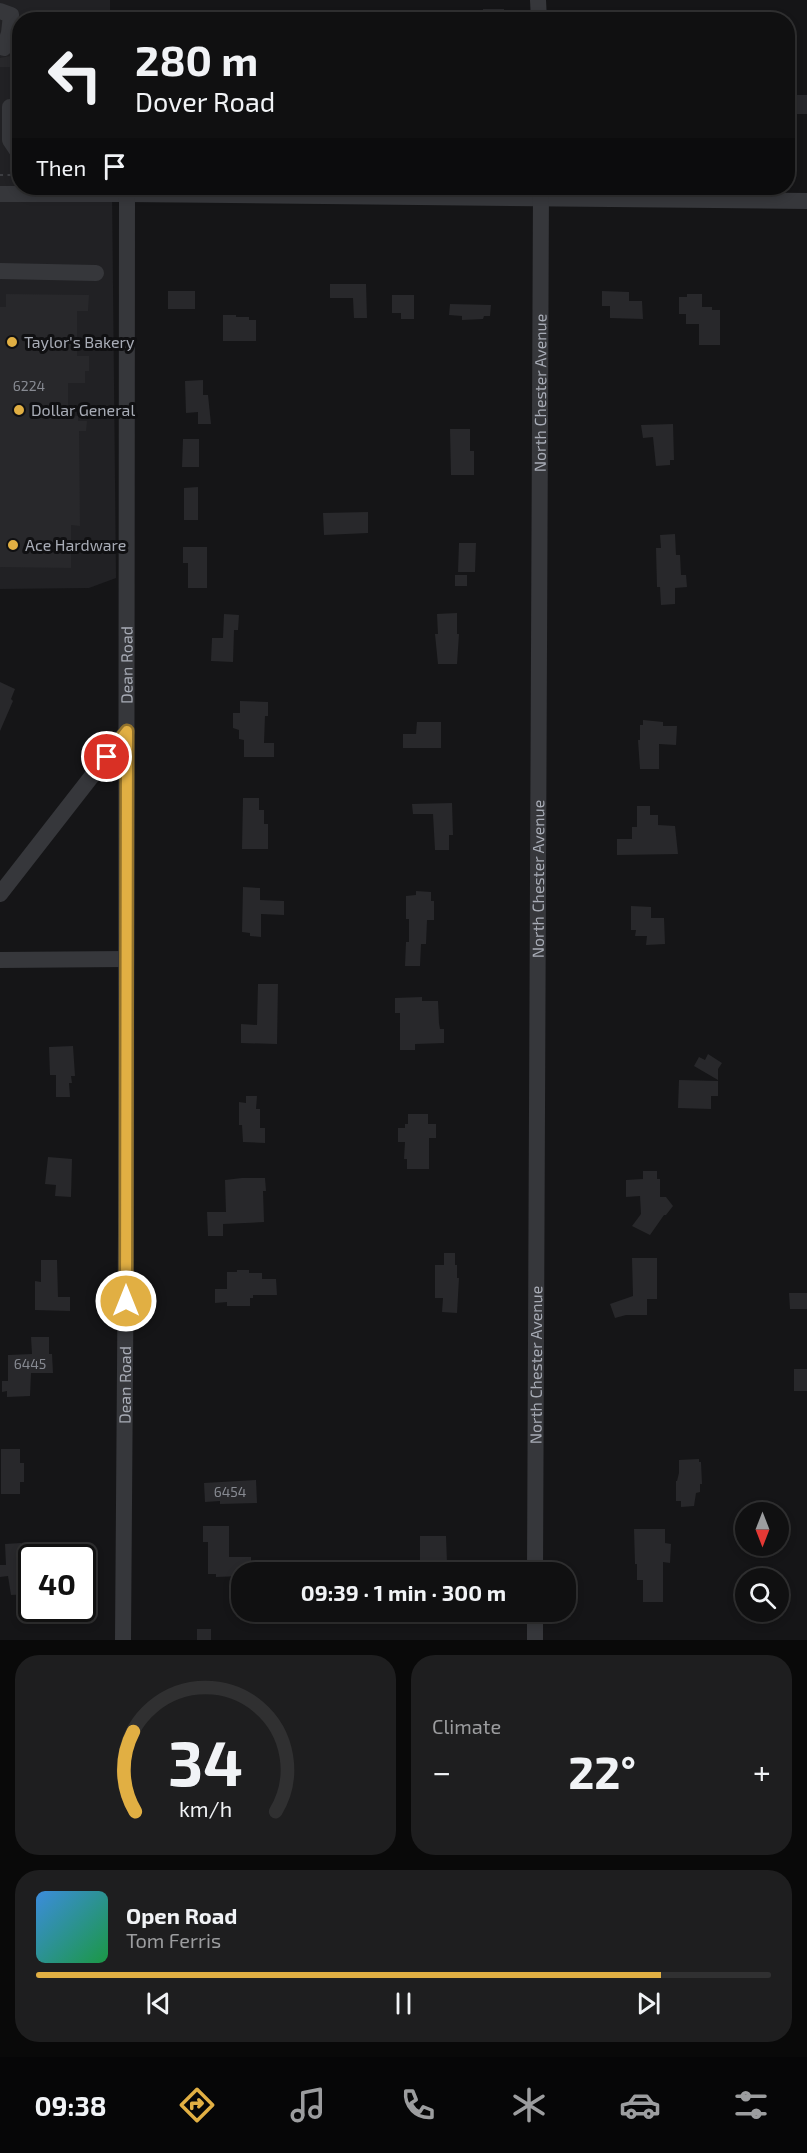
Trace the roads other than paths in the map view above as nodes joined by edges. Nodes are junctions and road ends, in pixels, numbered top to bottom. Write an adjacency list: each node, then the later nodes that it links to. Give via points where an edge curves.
1 (0, 11): 2 (street, via 11,15)
2 (3, 48)
3 (10, 107): 4 (street)
4 (12, 144)
5 (127, 195): 11 (street, Dean Road)
6 (541, 195): 15 (street, North Chester Avenue)
7 (608, 195): 8 (street)
8 (807, 201)
9 (0, 271): 10 (street)
10 (96, 273)
11 (127, 731): 12 (street); 13 (street, Dean Road)
12 (0, 894)
13 (126, 959): 14 (street); 17 (street, Dean Road)
14 (0, 960)
15 (536, 1562)
16 (535, 1622): 18 (street)
17 (123, 1640)
18 (535, 1640)

